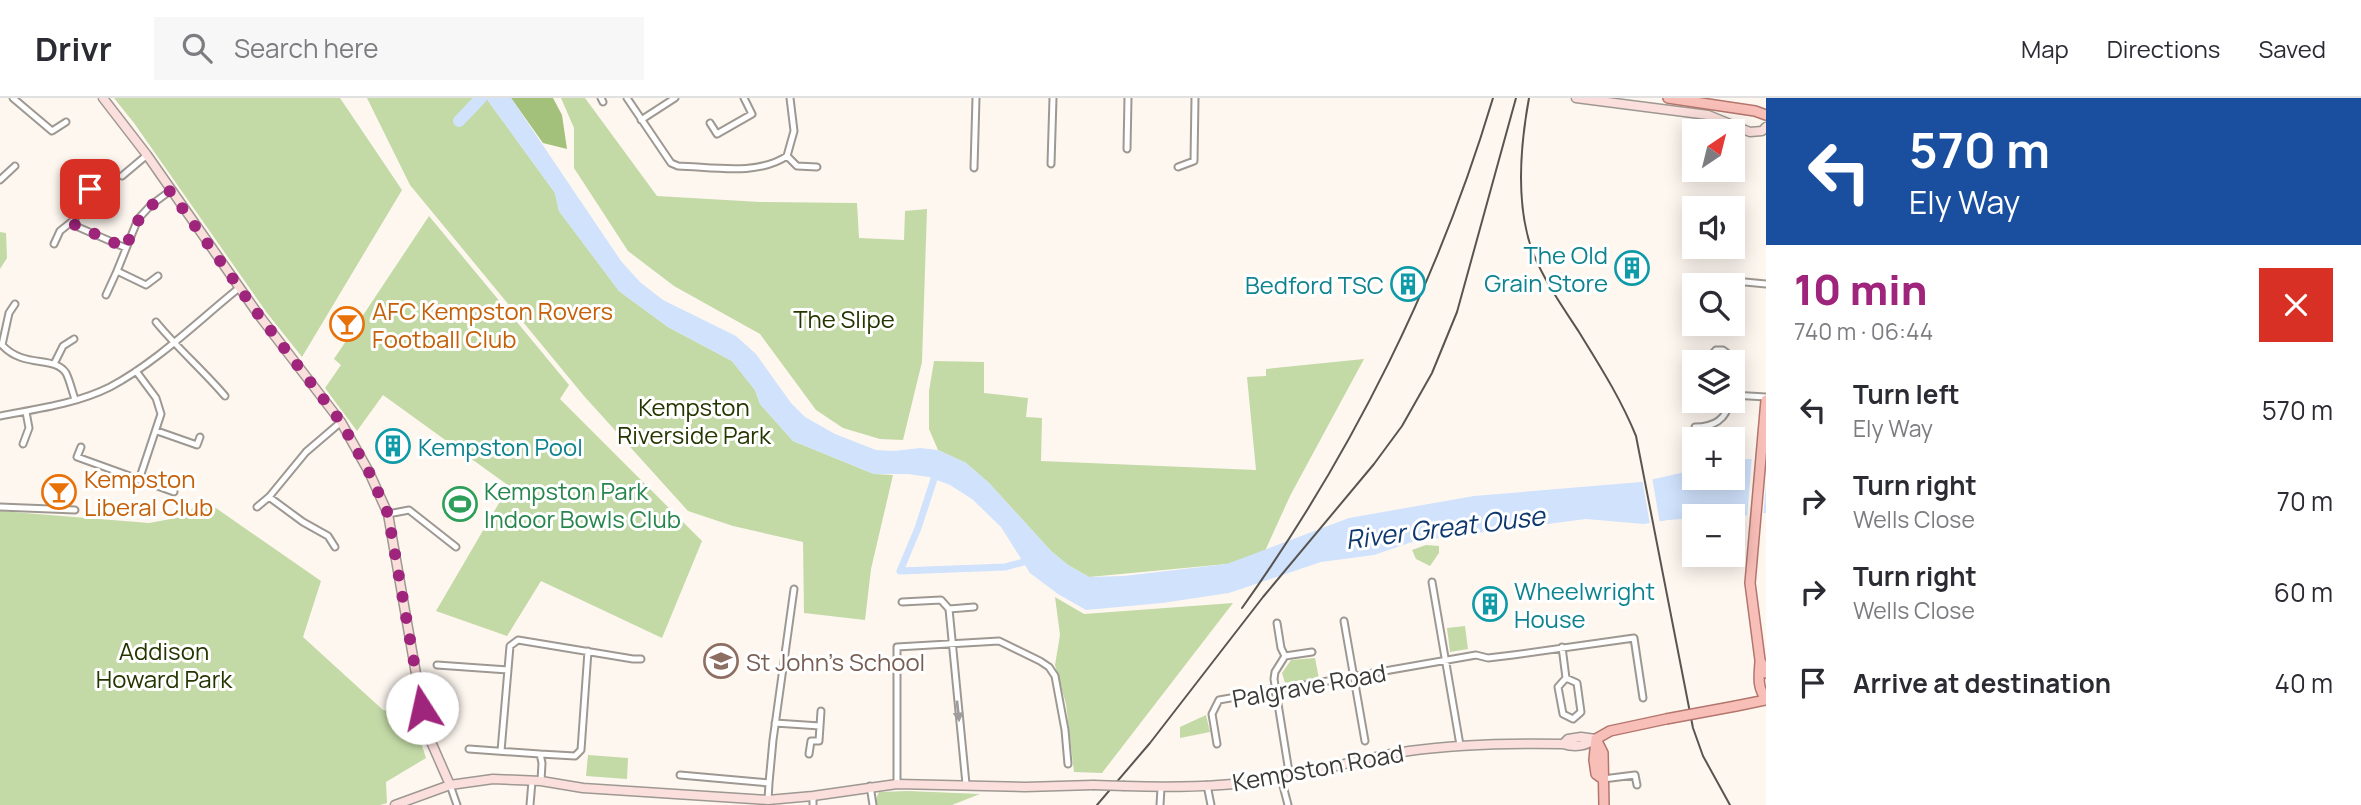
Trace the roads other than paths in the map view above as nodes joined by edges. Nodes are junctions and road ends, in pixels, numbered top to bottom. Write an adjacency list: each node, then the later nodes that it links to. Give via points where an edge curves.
1 (13, 98): 16 (street, via 52,131)
2 (103, 98): 20 (main road)
3 (627, 98): 15 (street)
4 (675, 98): 15 (street)
5 (744, 98): 17 (street, via 752,114 717,134)
6 (790, 98): 21 (street, via 794,131)
7 (976, 98): 27 (street)
8 (1053, 98): 22 (street)
9 (1128, 98): 19 (street)
10 (1195, 98): 26 (street, via 1194,161)
11 (1576, 98): 18 (main road, via 1708,115 1750,132)
12 (1668, 98): 13 (main road)
13 (1711, 101): 14 (main road)
14 (1766, 115)
15 (641, 120): 21 (street, via 665,158 678,166 765,166)
16 (66, 122)
17 (710, 123)
18 (1766, 127)
19 (1127, 149)
20 (147, 155): 29 (street); 32 (main road)
21 (786, 156): 25 (street, via 797,166)
22 (1051, 164)
23 (15, 166): 28 (street)
24 (0, 167): 28 (street)
25 (817, 167)
26 (1178, 167)
27 (974, 168)
28 (7, 174): 30 (street)
29 (122, 176)
30 (0, 180)
31 (90, 189): 33 (street)
32 (170, 191): 35 (street, via 138,219); 40 (main road)
33 (71, 223): 34 (street, via 60,231); 35 (street)
34 (54, 244)
35 (126, 248): 36 (street)
36 (117, 271): 37 (street, via 146,285); 41 (street)
37 (158, 276)
38 (1745, 282): 39 (street)
39 (1766, 284)
40 (239, 288): 45 (street); 56 (main road)
41 (106, 295)
42 (15, 304): 46 (street, via 7,312)
43 (156, 323): 45 (street)
44 (69, 339): 47 (street)
45 (172, 342): 48 (street); 49 (street)
46 (1, 346): 47 (street, via 19,358)
47 (54, 364): 52 (street, via 65,372)
48 (136, 370): 52 (street, via 110,387); 58 (street, via 159,405)
49 (225, 396)
50 (1745, 397): 51 (street)
51 (1766, 399): 86 (main road, via 1751,583)
52 (75, 400): 53 (street)
53 (26, 412): 55 (street); 60 (street, via 29,428)
54 (1724, 413): 57 (street)
55 (0, 416)
56 (341, 422): 64 (street, via 306,452); 68 (main road)
57 (1707, 427)
58 (157, 431): 59 (street, via 197,445); 62 (street)
59 (200, 437)
60 (23, 444)
61 (80, 447): 62 (street, via 77,457)
62 (139, 480): 63 (street)
63 (174, 492)
64 (269, 496): 65 (street); 69 (street, via 328,536)
65 (257, 506)
66 (0, 507): 67 (street)
67 (75, 510)
68 (388, 514): 70 (street, via 409,510); 116 (main road, via 422,708)
69 (335, 547)
70 (456, 547)
71 (1432, 582): 85 (street)
72 (794, 589): 97 (street)
73 (902, 602): 75 (street, via 941,600)
74 (974, 607): 75 (street)
75 (949, 609): 78 (street)
76 (1344, 621): 91 (street)
77 (1278, 623): 82 (street)
78 (951, 643): 107 (street, via 999,641 1049,667 1055,676); 114 (street, via 897,647); 115 (street, one-way to 115)
79 (1562, 647): 85 (street, Palgrave Road); 92 (street); 94 (street, Palgrave Road, via 1634,638)
80 (589, 651): 83 (street); 89 (street, via 518,640 510,646); 105 (street, via 582,750 575,756)
81 (1312, 652): 82 (street)
82 (1285, 656): 93 (street, via 1275,672)
83 (632, 659): 84 (street); 88 (street)
84 (640, 659)
85 (1445, 660): 91 (street, Palgrave Road); 102 (street)
86 (1760, 660): 90 (main road); 95 (main road, via 1758,682)
87 (437, 665): 89 (street)
88 (632, 668)
89 (508, 670): 104 (street)
90 (1766, 673)
91 (1355, 676): 93 (street, Palgrave Road); 100 (street)
92 (1566, 678): 92 (street, via 1577,683 1581,712 1573,719 1563,714 1558,687)
93 (1275, 690): 101 (street, Palgrave Road, via 1219,700 1212,714); 108 (street)
94 (1643, 698)
95 (1766, 700): 99 (main road, bridge, via 1610,731)
96 (821, 711): 98 (street)
97 (775, 723): 98 (street); 113 (street)
98 (820, 726): 106 (street, via 819,741 810,741)
99 (1596, 739): 102 (main road, Kempston Road, via 1573,747); 111 (main road, via 1596,774)
100 (1365, 741)
101 (1217, 744)
102 (1460, 745): 110 (main road, Kempston Road, via 1406,751)
103 (469, 749): 104 (street)
104 (501, 751): 105 (street)
105 (540, 754): 112 (street)
106 (809, 754)
107 (1068, 764)
108 (1289, 772)
109 (680, 775): 113 (street)
110 (1281, 778): 117 (main road, Kempston Road); 130 (street)
111 (1603, 779): 118 (street, via 1635,775); 131 (main road)
112 (536, 781): 116 (main road, Kempston Road, via 493,779); 123 (main road, Kempston Road); 126 (street)
113 (769, 783): 121 (street)
114 (897, 783): 115 (main road, Kempston Road); 119 (main road, Kempston Road)
115 (965, 784): 120 (main road, Kempston Road, bridge)
116 (450, 785): 124 (main road, Kempston Road); 125 (street)
117 (1207, 785): 120 (main road, Kempston Road); 129 (street)
118 (1637, 785)
119 (870, 786): 122 (main road, Kempston Road); 127 (street)
120 (1161, 788): 128 (street)
121 (768, 800): 122 (main road, Kempston Road); 123 (main road, Kempston Road)
122 (813, 801)
123 (737, 802)
124 (396, 805)
125 (457, 805)
126 (530, 805)
127 (873, 805)
128 (1160, 805)
129 (1211, 805)
130 (1288, 805)
131 (1604, 805)

